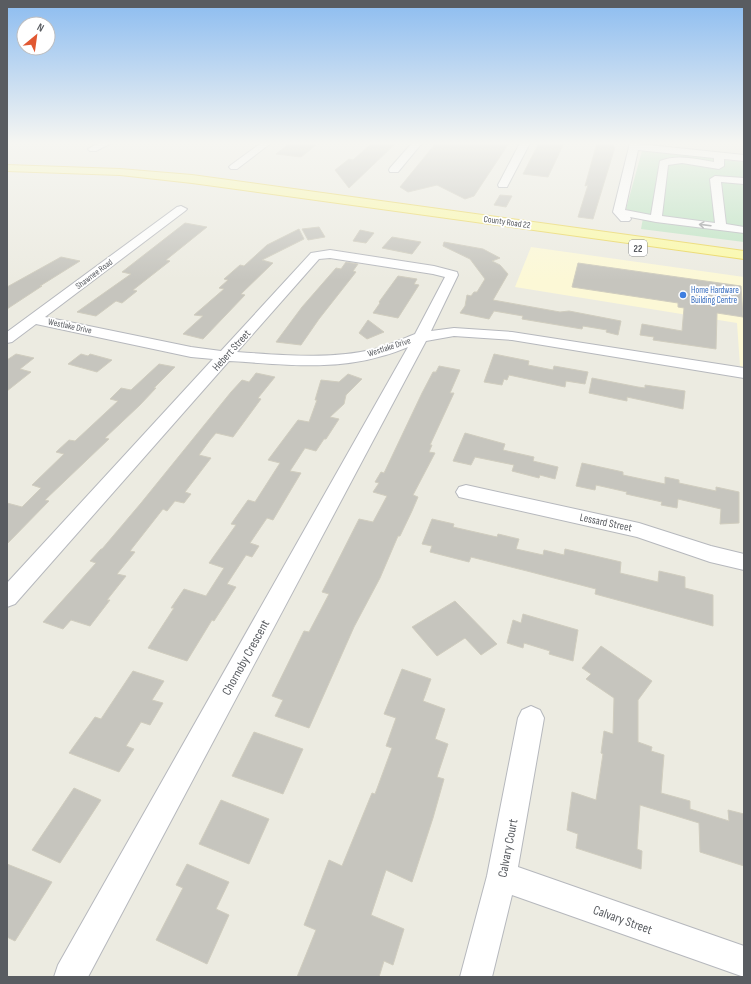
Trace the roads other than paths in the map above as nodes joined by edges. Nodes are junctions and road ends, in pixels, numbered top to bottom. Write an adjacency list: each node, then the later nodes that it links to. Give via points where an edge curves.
1 (189, 189): 11 (main road, County Road 22 / 22)
2 (264, 189): 10 (main road, County Road 22 / 22)
3 (628, 189): 7 (street, via 622,216)
4 (660, 189): 7 (street)
5 (716, 189): 8 (street)
6 (181, 209): 12 (street, Shawnee Road)
7 (656, 219): 8 (street, one-way to 7)
8 (721, 227): 9 (street)
9 (744, 230)
10 (744, 255)
11 (744, 262)
12 (34, 319): 14 (street, Shawnee Road); 15 (street, Westlake Drive, via 191,352)
13 (421, 337): 15 (street, Westlake Drive, via 378,353 340,360 300,361); 15 (street, Hebert Street, via 452,275 330,254 315,256); 16 (street, Westlake Drive, via 454,332 512,336); 23 (street, Chornoby Crescent)
14 (7, 339)
15 (225, 356): 19 (street, Hebert Street)
16 (744, 373)
17 (466, 492): 18 (street, Lessard Street, via 639,530 710,554)
18 (744, 562)
19 (7, 598)
20 (531, 718): 21 (street, Calvary Court)
21 (502, 876): 22 (street, Calvary Street); 24 (street, Calvary Court)
22 (744, 962)
23 (70, 977)
24 (476, 977)

